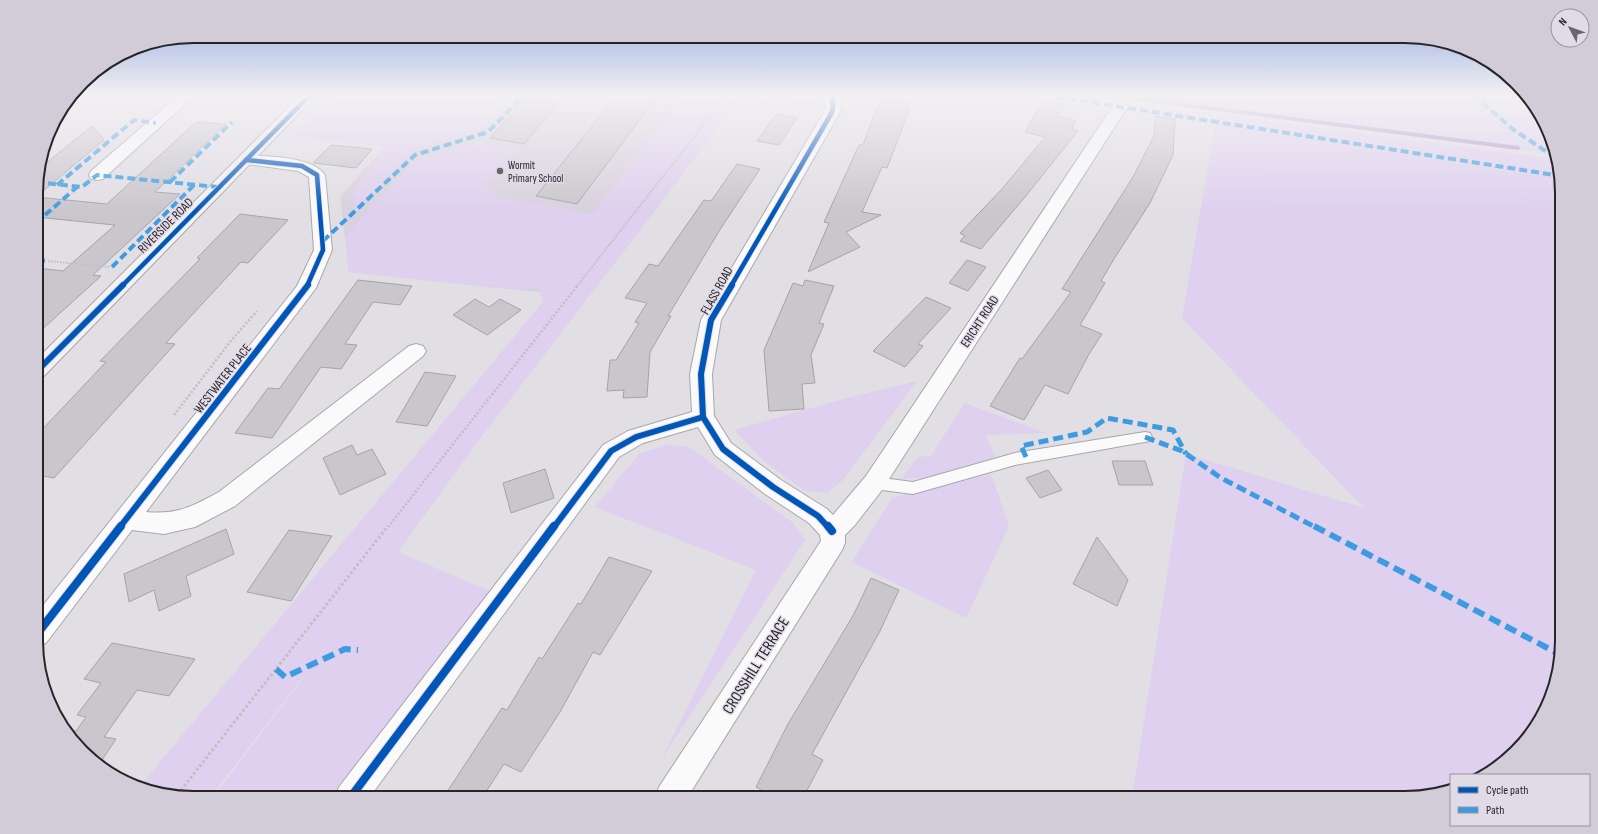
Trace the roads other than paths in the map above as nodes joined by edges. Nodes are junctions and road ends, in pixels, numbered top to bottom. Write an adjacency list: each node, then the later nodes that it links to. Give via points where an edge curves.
1 (144, 134): 6 (street)
2 (272, 134): 5 (main road, RIVERSIDE ROAD)
3 (819, 134): 9 (street, FLASS ROAD, via 711,320 701,374)
4 (1102, 134): 11 (street, ERICHT ROAD)
5 (246, 160): 8 (main road, RIVERSIDE ROAD); 12 (street, WESTWATER PLACE, via 302,166 317,175 323,250 306,288)
6 (96, 175)
7 (416, 351): 12 (street, via 227,499 194,517 164,524)
8 (43, 365)
9 (703, 417): 13 (street, FLASS ROAD, via 723,450 818,516); 15 (street, via 636,437 611,451)
10 (1145, 437): 11 (lane, via 1015,459 913,488)
11 (874, 484): 13 (street, ERICHT ROAD)
12 (126, 520): 14 (street, WESTWATER PLACE)
13 (832, 531): 16 (street, CROSSHILL TERRACE, via 833,543)
14 (43, 626)
15 (355, 791)
16 (674, 791)

